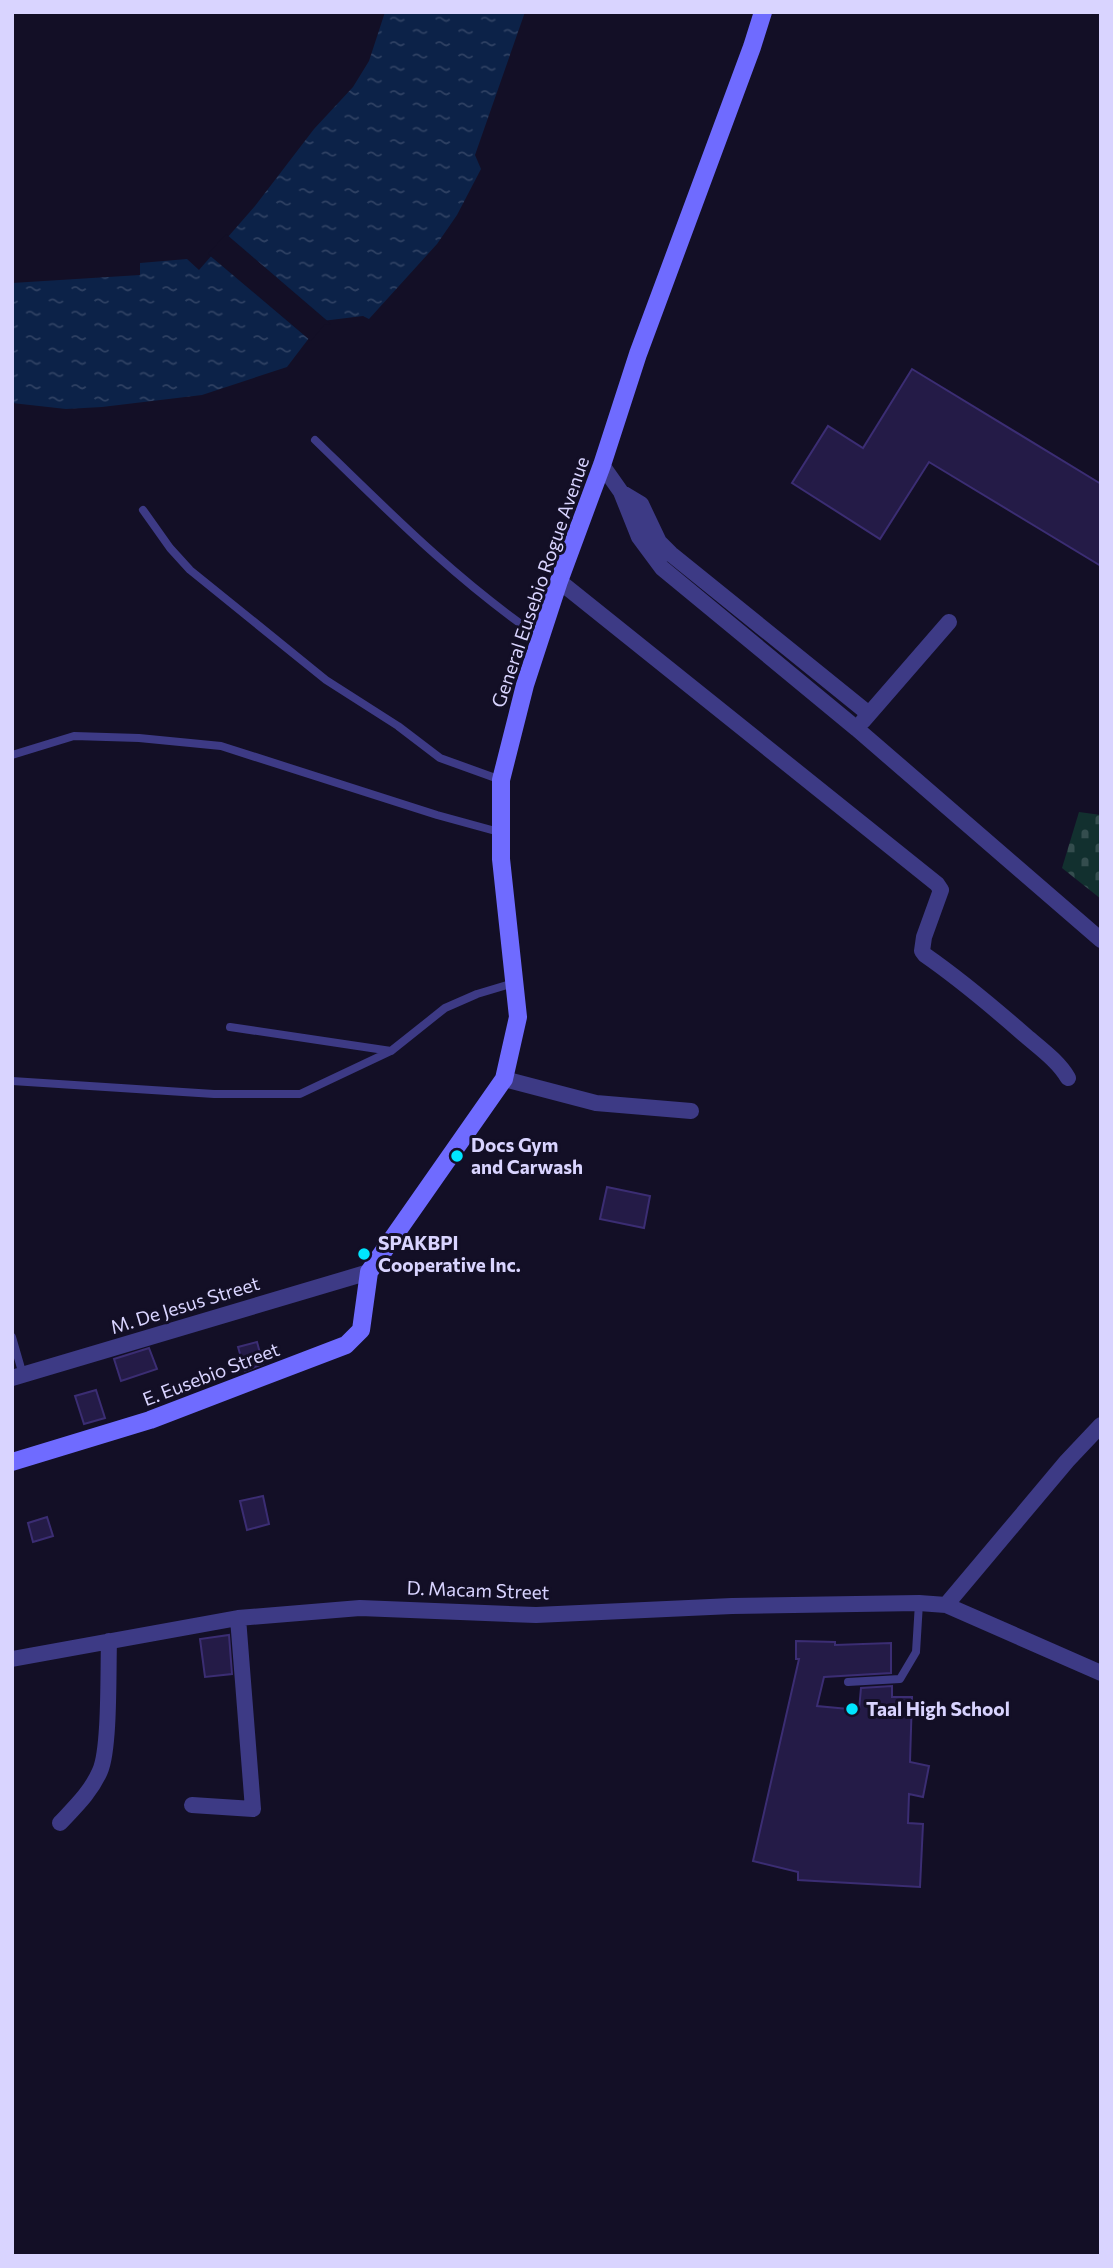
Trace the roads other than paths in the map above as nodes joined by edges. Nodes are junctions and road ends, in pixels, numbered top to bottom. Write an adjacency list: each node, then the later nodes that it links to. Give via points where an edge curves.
1 (763, 12): 3 (main road, General Eusebio Rogue Avenue)
2 (315, 440): 8 (lane, via 505,614)
3 (602, 465): 4 (street); 6 (main road, General Eusebio Rogue Avenue)
4 (621, 492): 9 (street, via 641,504 659,542 671,554); 10 (street, via 639,537 662,568)
5 (143, 510): 12 (lane, via 190,570 326,680 440,758)
6 (559, 581): 8 (main road, General Eusebio Rogue Avenue); 18 (street, via 937,884 941,890 922,951 1062,1067)
7 (949, 622): 9 (street)
8 (541, 638): 12 (main road, General Eusebio Rogue Avenue)
9 (869, 714): 10 (street)
10 (857, 729): 14 (street)
11 (12, 754): 13 (lane, via 74,736 221,746)
12 (501, 780): 13 (main road, General Eusebio Rogue Avenue)
13 (499, 832): 15 (main road, General Eusebio Rogue Avenue)
14 (1101, 940)
15 (514, 983): 17 (lane, via 445,1008); 19 (main road, General Eusebio Rogue Avenue, via 518,1017)
16 (230, 1027): 17 (lane)
17 (391, 1051): 20 (lane, via 300,1094 214,1094)
18 (1068, 1078)
19 (504, 1079): 21 (street, via 596,1103); 22 (main road, General Eusebio Rogue Avenue)
20 (12, 1081)
21 (691, 1111)
22 (369, 1272): 24 (street, M. De Jesus Street); 26 (main road, E. Eusebio Street, via 360,1330 346,1345 150,1420)
23 (12, 1337): 24 (lane)
24 (18, 1376)
25 (1101, 1425): 28 (street)
26 (12, 1462)
27 (919, 1603): 28 (street, D. Macam Street); 29 (street, D. Macam Street, via 536,1615 360,1608); 33 (lane, via 916,1653 900,1679)
28 (946, 1605): 32 (street, D. Macam Street)
29 (238, 1618): 30 (street, D. Macam Street); 34 (street, via 253,1809)
30 (109, 1641): 31 (street, D. Macam Street); 35 (street, via 101,1770)
31 (12, 1659)
32 (1101, 1673)
33 (848, 1682)
34 (192, 1805)
35 (60, 1823)

